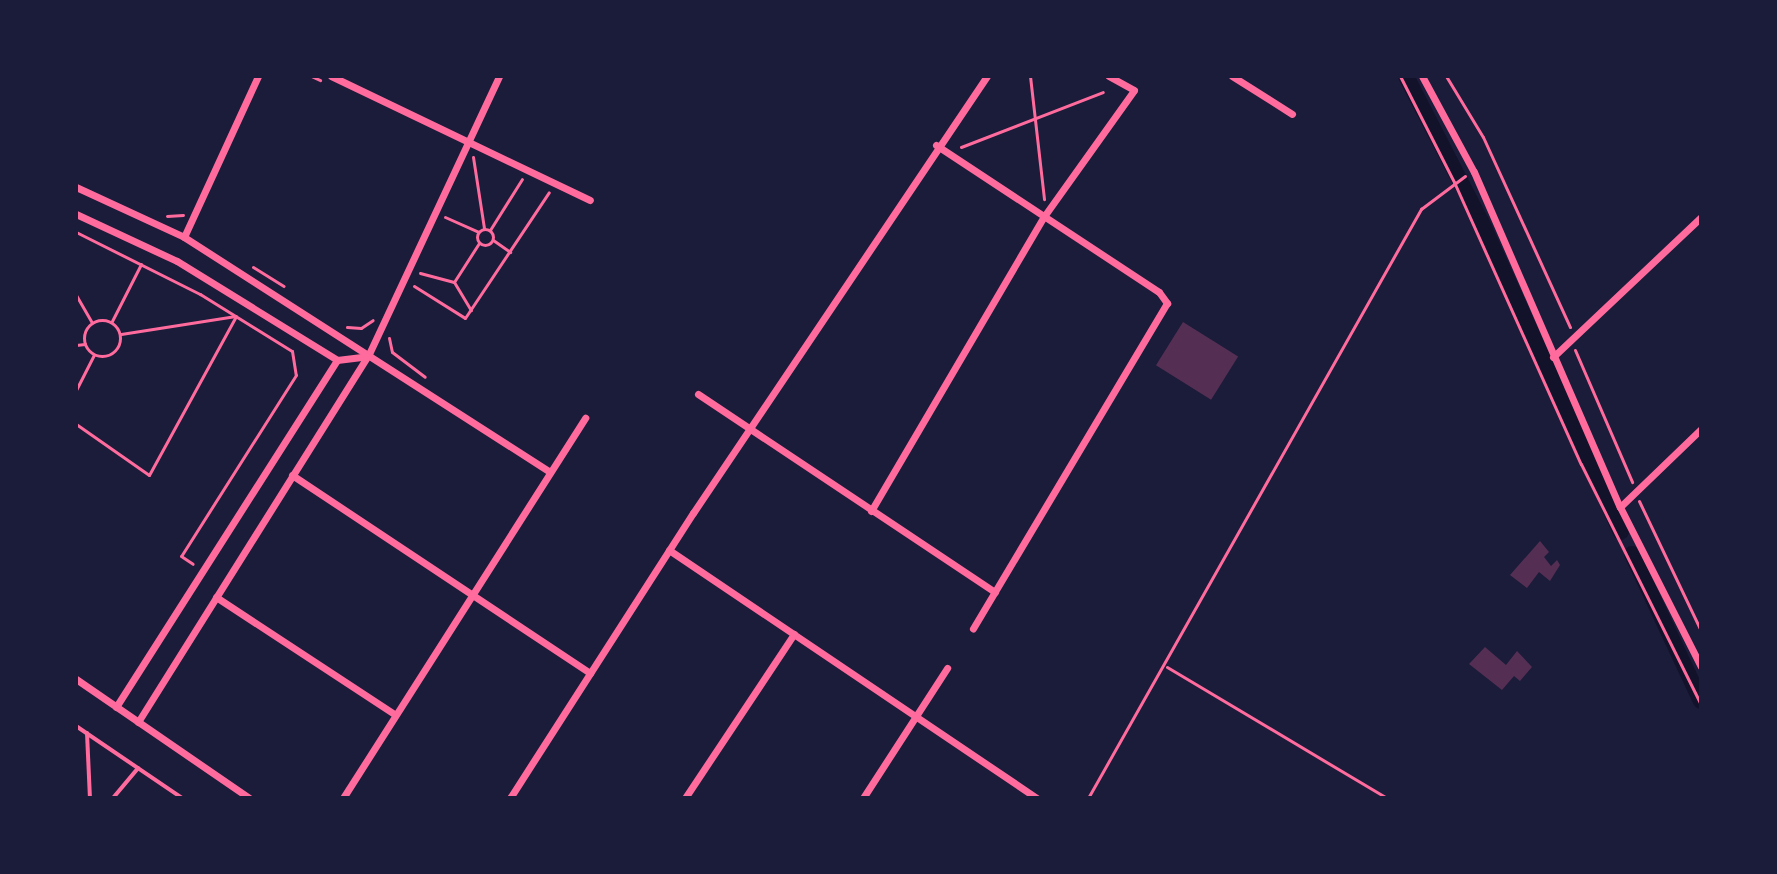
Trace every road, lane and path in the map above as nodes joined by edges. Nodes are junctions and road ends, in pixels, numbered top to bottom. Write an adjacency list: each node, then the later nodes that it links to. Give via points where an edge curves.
1 (258, 76): 39 (street)
2 (311, 76): 11 (path)
3 (499, 76): 16 (street)
4 (987, 76): 17 (street)
5 (1030, 76): 15 (path)
6 (1109, 76): 12 (street)
7 (1232, 76): 14 (street)
8 (1400, 76): 22 (path)
9 (1422, 76): 61 (street, via 1474,172)
10 (1446, 76): 56 (path, via 1483,137)
11 (328, 79): 16 (street)
12 (1125, 80): 30 (street, via 1134,90)
13 (1103, 92): 15 (path)
14 (1292, 114)
15 (1035, 119): 18 (path); 25 (path)
16 (469, 142): 26 (street); 60 (street)
17 (936, 145): 30 (street); 68 (street)
18 (961, 147)
19 (467, 168): 34 (path, via 473,156)
20 (1468, 174): 22 (path)
21 (522, 179): 36 (path)
22 (1454, 182): 83 (path, via 1421,209); 88 (path, via 1581,464)
23 (76, 187): 39 (street)
24 (549, 192): 42 (path)
25 (1044, 199)
26 (590, 200)
27 (451, 204): 32 (path)
28 (188, 208): 31 (path, via 183,215)
29 (76, 214): 62 (street, via 177,261)
30 (1045, 215): 74 (street); 77 (street, via 1159,292 1167,303)
31 (163, 216)
32 (445, 216): 35 (path); 38 (path)
33 (1701, 217): 56 (street)
34 (484, 228): 36 (path); 38 (path)
35 (439, 230)
36 (490, 230): 40 (path)
37 (76, 232): 44 (path)
38 (478, 232): 41 (path)
39 (184, 237): 60 (street)
40 (493, 240): 41 (path); 42 (path)
41 (479, 243): 45 (path)
42 (510, 252): 48 (path)
43 (245, 263): 47 (path)
44 (141, 264): 50 (path); 52 (path)
45 (454, 282): 48 (path); 48 (path, via 420,272 413,288 465,318)
46 (76, 295): 53 (path)
47 (297, 295)
48 (471, 310)
49 (380, 311): 51 (path, via 361,328)
50 (236, 316): 55 (path); 67 (path, via 149,475); 76 (path, via 292,351 296,375 181,556)
51 (336, 320)
52 (111, 322): 53 (path); 55 (path)
53 (92, 323): 57 (path)
54 (392, 332): 63 (path, via 392,352)
55 (121, 334): 59 (path, via 117,350)
56 (1574, 340): 61 (street); 72 (path, via 1577,360)
57 (85, 344): 58 (path); 59 (path)
58 (76, 345)
59 (94, 355): 64 (path)
60 (368, 356): 62 (street); 70 (street); 71 (street)
61 (1553, 357): 73 (street)
62 (337, 360): 89 (street)
63 (435, 384)
64 (76, 390)
65 (698, 394): 68 (street)
66 (585, 418): 70 (street)
67 (76, 424)
68 (750, 429): 74 (street); 75 (street)
69 (1701, 429): 72 (street)
70 (550, 472): 78 (street)
71 (292, 475): 78 (street); 79 (street)
72 (1637, 493): 73 (street); 81 (path)
73 (1620, 507): 84 (street)
74 (871, 511): 77 (street)
75 (669, 550): 82 (street); 86 (street)
76 (196, 566)
77 (995, 592): 80 (street)
78 (471, 594): 86 (street); 90 (street)
79 (216, 597): 90 (street); 92 (street)
80 (973, 629)
81 (1701, 631)
82 (794, 634): 91 (street); 102 (street)
83 (1167, 667): 105 (path); 106 (path)
84 (1701, 667)
85 (947, 668): 91 (street)
86 (590, 673): 101 (street)
87 (76, 679): 89 (street)
88 (1701, 705)
89 (116, 707): 92 (street)
90 (394, 714): 100 (street)
91 (916, 716): 103 (street); 104 (street)
92 (138, 722): 99 (street)
93 (76, 726): 94 (lane)
94 (87, 733): 95 (lane); 96 (lane)
95 (138, 768): 97 (lane); 98 (lane)
96 (90, 798)
97 (113, 798)
98 (182, 798)
99 (249, 798)
100 (343, 798)
101 (510, 798)
102 (685, 798)
103 (863, 798)
104 (1037, 798)
105 (1088, 798)
106 (1387, 798)

